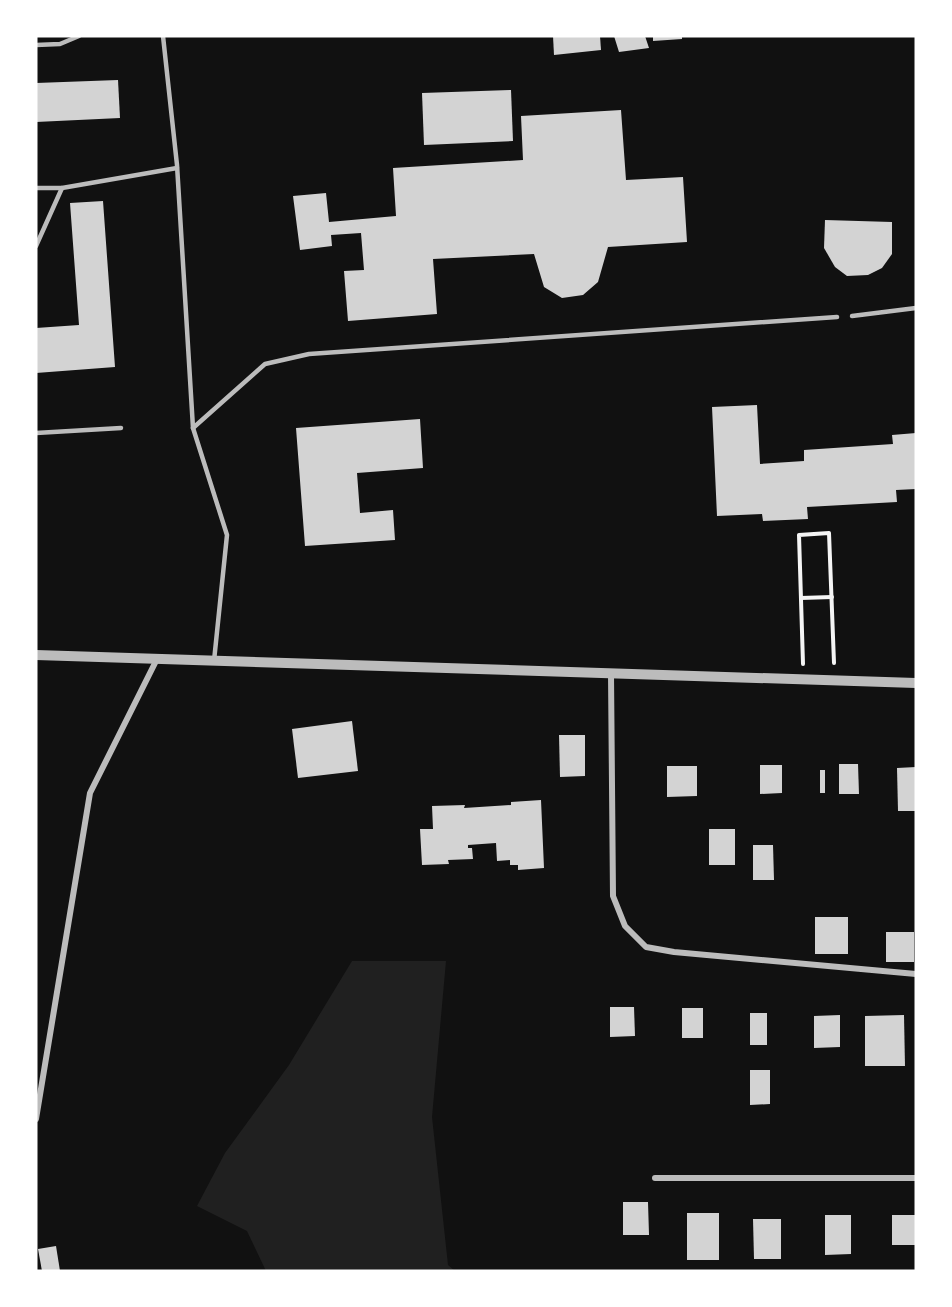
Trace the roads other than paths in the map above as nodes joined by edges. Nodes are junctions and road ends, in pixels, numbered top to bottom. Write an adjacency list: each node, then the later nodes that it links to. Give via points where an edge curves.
1 (79, 36): 3 (lane, via 60,44)
2 (163, 36): 4 (lane)
3 (36, 45)
4 (177, 168): 6 (lane); 12 (lane)
5 (36, 188): 6 (lane)
6 (62, 188): 7 (lane)
7 (36, 246)
8 (916, 308): 9 (lane)
9 (852, 316)
10 (837, 317): 12 (lane, via 309,354 265,364)
11 (122, 428): 13 (lane)
12 (194, 428): 16 (lane, via 226,536)
13 (36, 433)
14 (36, 655): 15 (street)
15 (157, 659): 16 (street); 20 (street, via 90,793)
16 (214, 661): 17 (street)
17 (611, 674): 18 (street); 19 (street, via 613,896 625,926 646,947)
18 (916, 683)
19 (916, 974)
20 (36, 1119)
21 (655, 1178): 22 (street)
22 (916, 1178)

